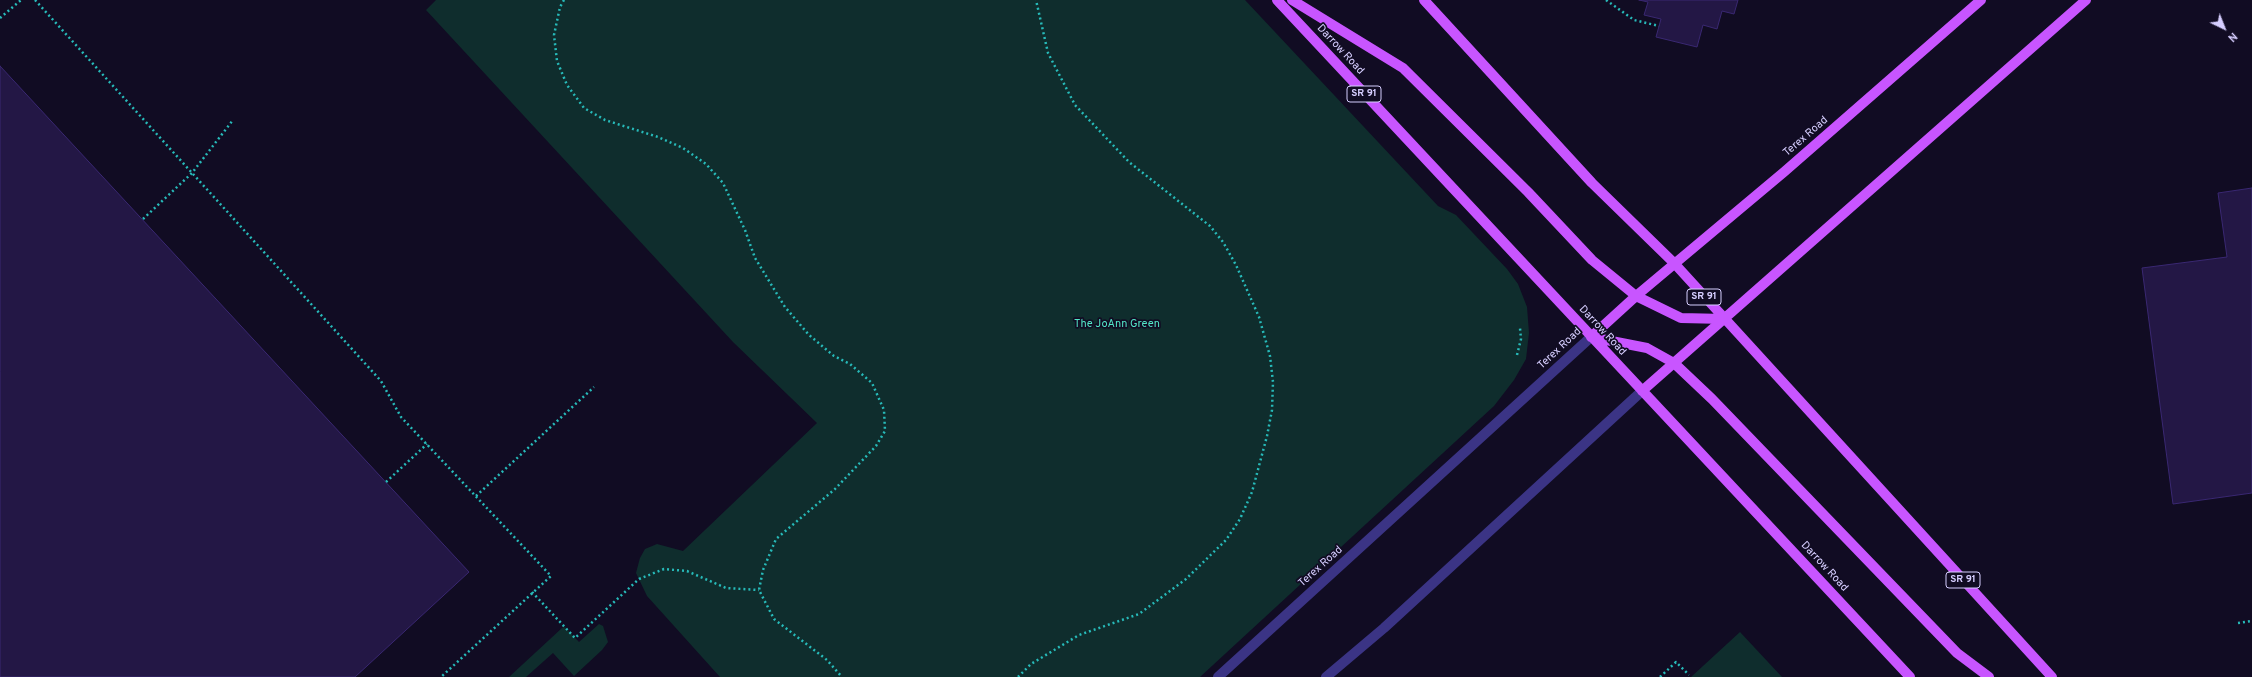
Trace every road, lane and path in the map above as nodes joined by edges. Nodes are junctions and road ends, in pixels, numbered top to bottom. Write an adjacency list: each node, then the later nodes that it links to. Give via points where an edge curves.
1 (21, 0): 11 (path)
2 (35, 0): 14 (path)
3 (564, 0): 28 (path, via 554,35 558,61 567,85 584,108 605,120 658,137 706,164 723,184 755,258 785,307 809,335 872,383 884,410 885,431 876,446 835,489 776,539 762,570)
4 (1036, 0): 35 (path, via 1048,53 1075,105 1128,162 1210,226 1223,242 1259,317 1270,356 1273,382 1272,410 1252,492 1240,519 1226,540 1186,579 1139,614 1079,635 1031,664)
5 (1277, 0): 20 (main road, Darrow Road / SR 91)
6 (1292, 0): 17 (main road, via 1403,68 1528,192 1592,260)
7 (1424, 0): 16 (main road, SR 91, via 1592,183)
8 (1606, 0): 12 (path, via 1634,20)
9 (1981, 0): 16 (main road, Terex Road, via 1784,172)
10 (2086, 0): 18 (main road)
11 (0, 18)
12 (1659, 26)
13 (233, 120): 14 (path)
14 (192, 173): 15 (path); 25 (path, via 381,381 401,417)
15 (142, 219)
16 (1674, 263): 17 (main road, Terex Road); 18 (main road, SR 91)
17 (1636, 296): 18 (main road, via 1681,318); 20 (main road, Terex Road)
18 (1724, 319): 22 (main road); 41 (main road, SR 91)
19 (1520, 328): 21 (path, via 1521,339)
20 (1591, 337): 22 (main road, via 1647,348); 24 (main road, Darrow Road / SR 91); 36 (street, Terex Road)
21 (1517, 355)
22 (1674, 363): 24 (main road); 40 (main road, via 1712,399 1957,653)
23 (594, 388): 27 (path)
24 (1642, 390): 37 (street, via 1384,628); 39 (main road, Darrow Road / SR 91)
25 (426, 444): 26 (path); 27 (path)
26 (386, 482)
27 (476, 496): 29 (path, via 551,576)
28 (758, 590): 29 (path, via 726,588 687,571 664,569 638,579 575,638); 34 (path, via 774,618 827,660)
29 (532, 592): 33 (path)
30 (2252, 622): 31 (path)
31 (2238, 624)
32 (1689, 675): 38 (path, via 1676,662)
33 (441, 677)
34 (842, 677)
35 (1018, 677)
36 (1218, 677)
37 (1326, 677)
38 (1660, 677)
39 (1910, 677)
40 (1988, 677)
41 (2052, 677)

